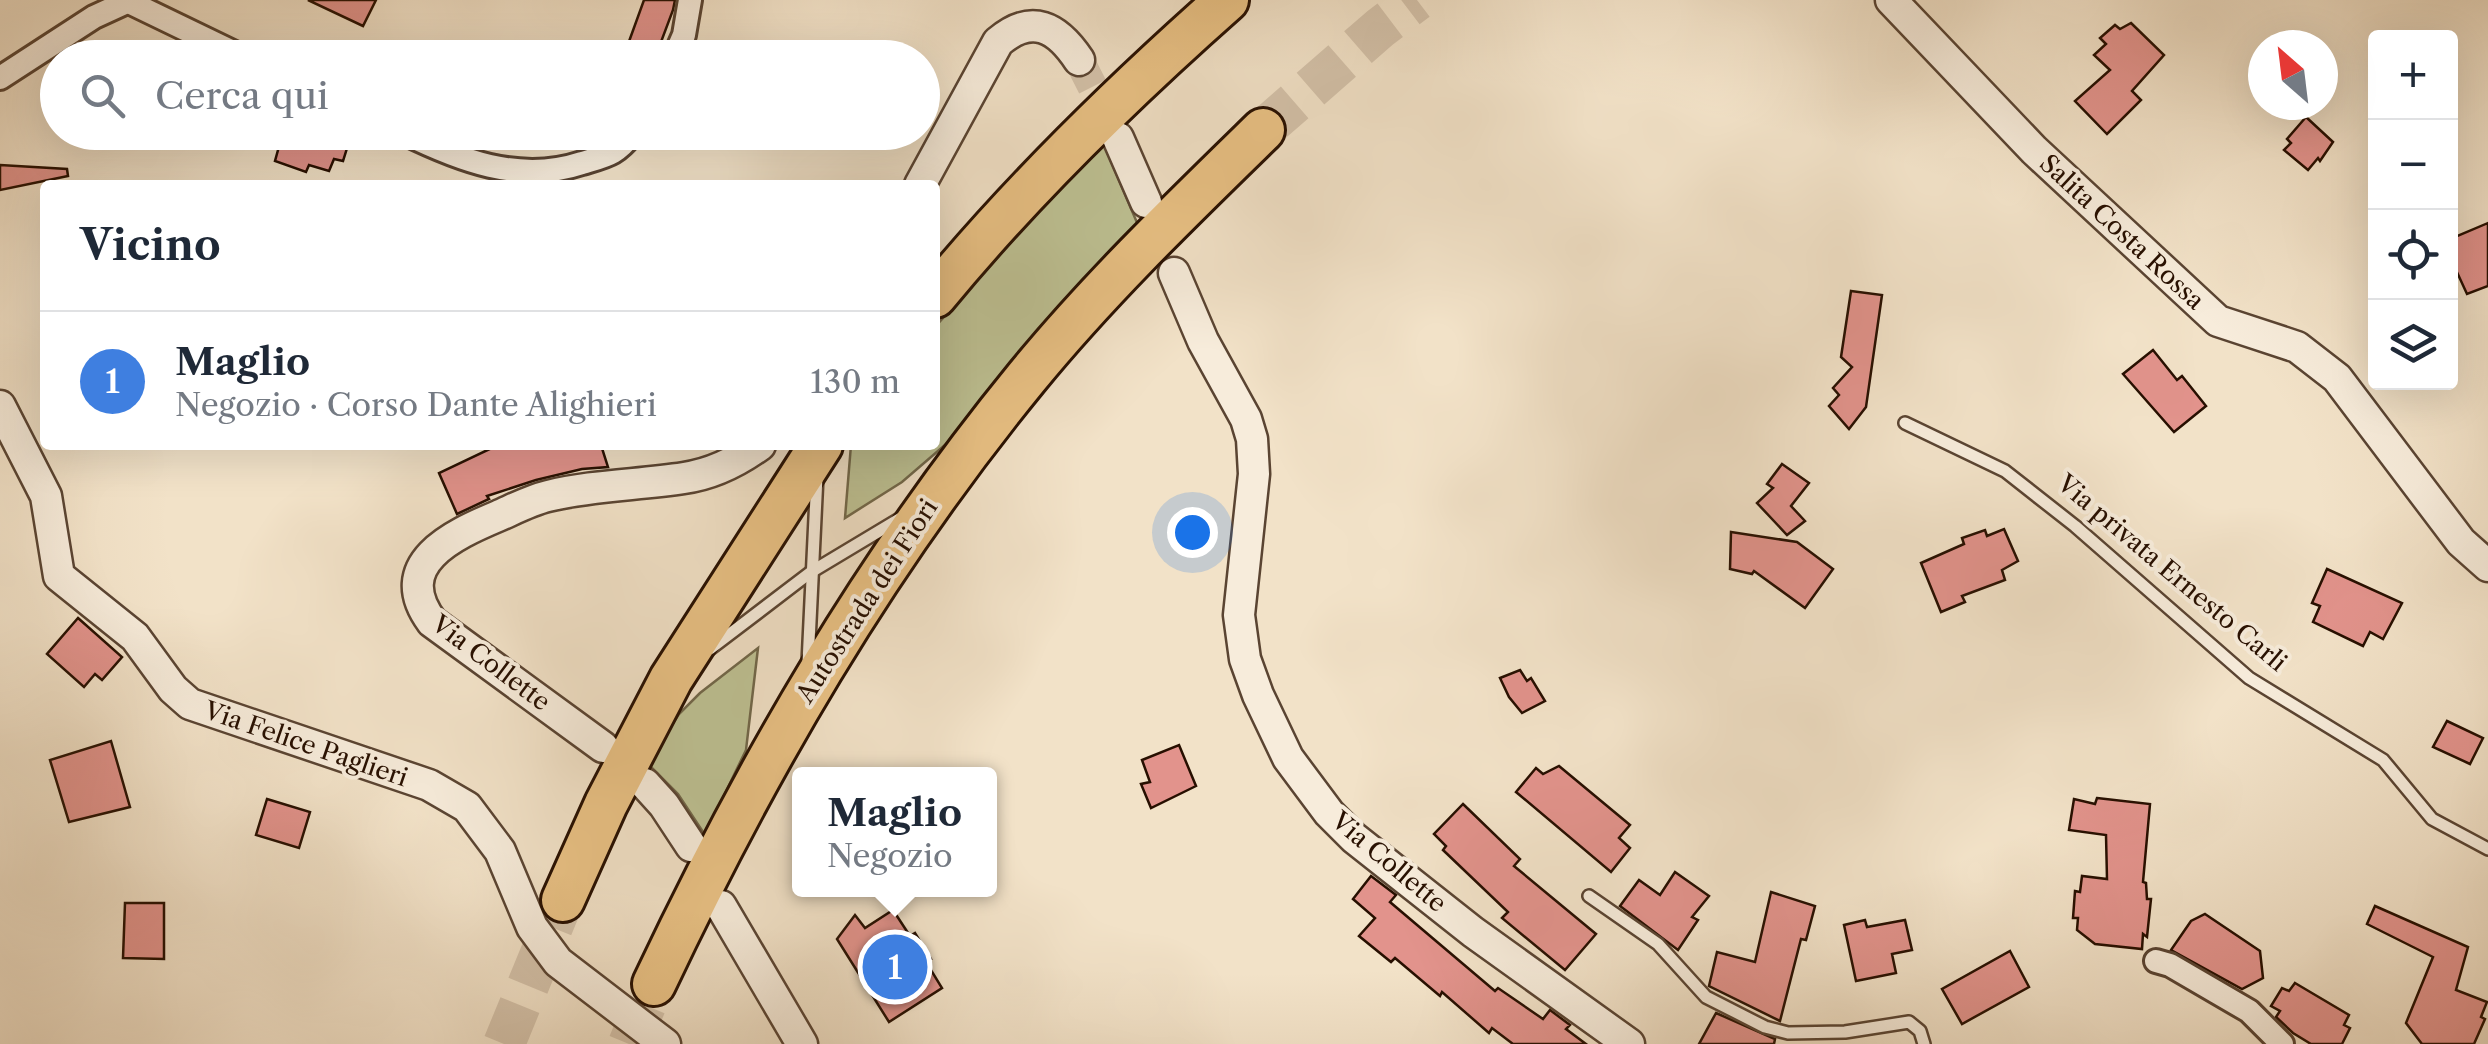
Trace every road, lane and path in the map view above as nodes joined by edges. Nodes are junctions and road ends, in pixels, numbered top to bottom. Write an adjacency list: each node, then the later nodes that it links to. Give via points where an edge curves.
1 (690, 0): 7 (street)
2 (1227, 0): 20 (highway, via 1060,156)
3 (1891, 0): 27 (street, Salita Costa Rossa, via 2034,150 2218,321 2298,346 2338,378 2461,542)
4 (129, 1): 5 (street); 6 (street)
5 (55, 40)
6 (208, 40)
7 (682, 40)
8 (40, 50): 10 (street)
9 (1079, 60): 13 (street, via 1048,28 1006,35)
10 (0, 78)
11 (1263, 130): 26 (highway, Autostrada dei Fiori, via 1028,375)
12 (1118, 138): 18 (street)
13 (940, 148)
14 (438, 150): 15 (street, via 512,172 558,171)
15 (619, 150)
16 (939, 150): 17 (street)
17 (923, 180)
18 (1146, 202)
19 (1174, 272): 42 (street, Via Collette, via 1252,439 1239,615 1258,696 1288,758 1354,838)
20 (940, 290)
21 (0, 406): 40 (street, Via Felice Paglieri, via 46,496 59,576 134,637 173,689 190,704 429,785 467,807 500,852 532,927 558,962)
22 (1905, 423): 34 (lane, Via privata Ernesto Carli, via 2005,471 2249,678 2383,760 2432,819)
23 (753, 450): 31 (street, Via Collette, via 687,478 546,497 466,529 426,560 420,599 432,622)
24 (817, 450): 29 (highway)
25 (820, 450): 28 (lane)
26 (932, 500): 28 (lane); 30 (highway, Autostrada dei Fiori)
27 (2488, 566)
28 (811, 572): 29 (lane); 30 (lane)
29 (671, 679): 36 (highway)
30 (807, 689): 39 (highway, Autostrada dei Fiori)
31 (602, 746)
32 (645, 784): 33 (street)
33 (691, 846)
34 (2488, 849)
35 (1589, 896): 43 (lane, via 1658,944 1706,996 1765,1027 1845,1032 1900,1021 1917,1026)
36 (563, 900)
37 (722, 906): 41 (street)
38 (2156, 961): 44 (street, via 2249,1011)
39 (654, 984)
40 (665, 1044)
41 (802, 1044)
42 (1628, 1044)
43 (1924, 1044)
44 (2282, 1044)

